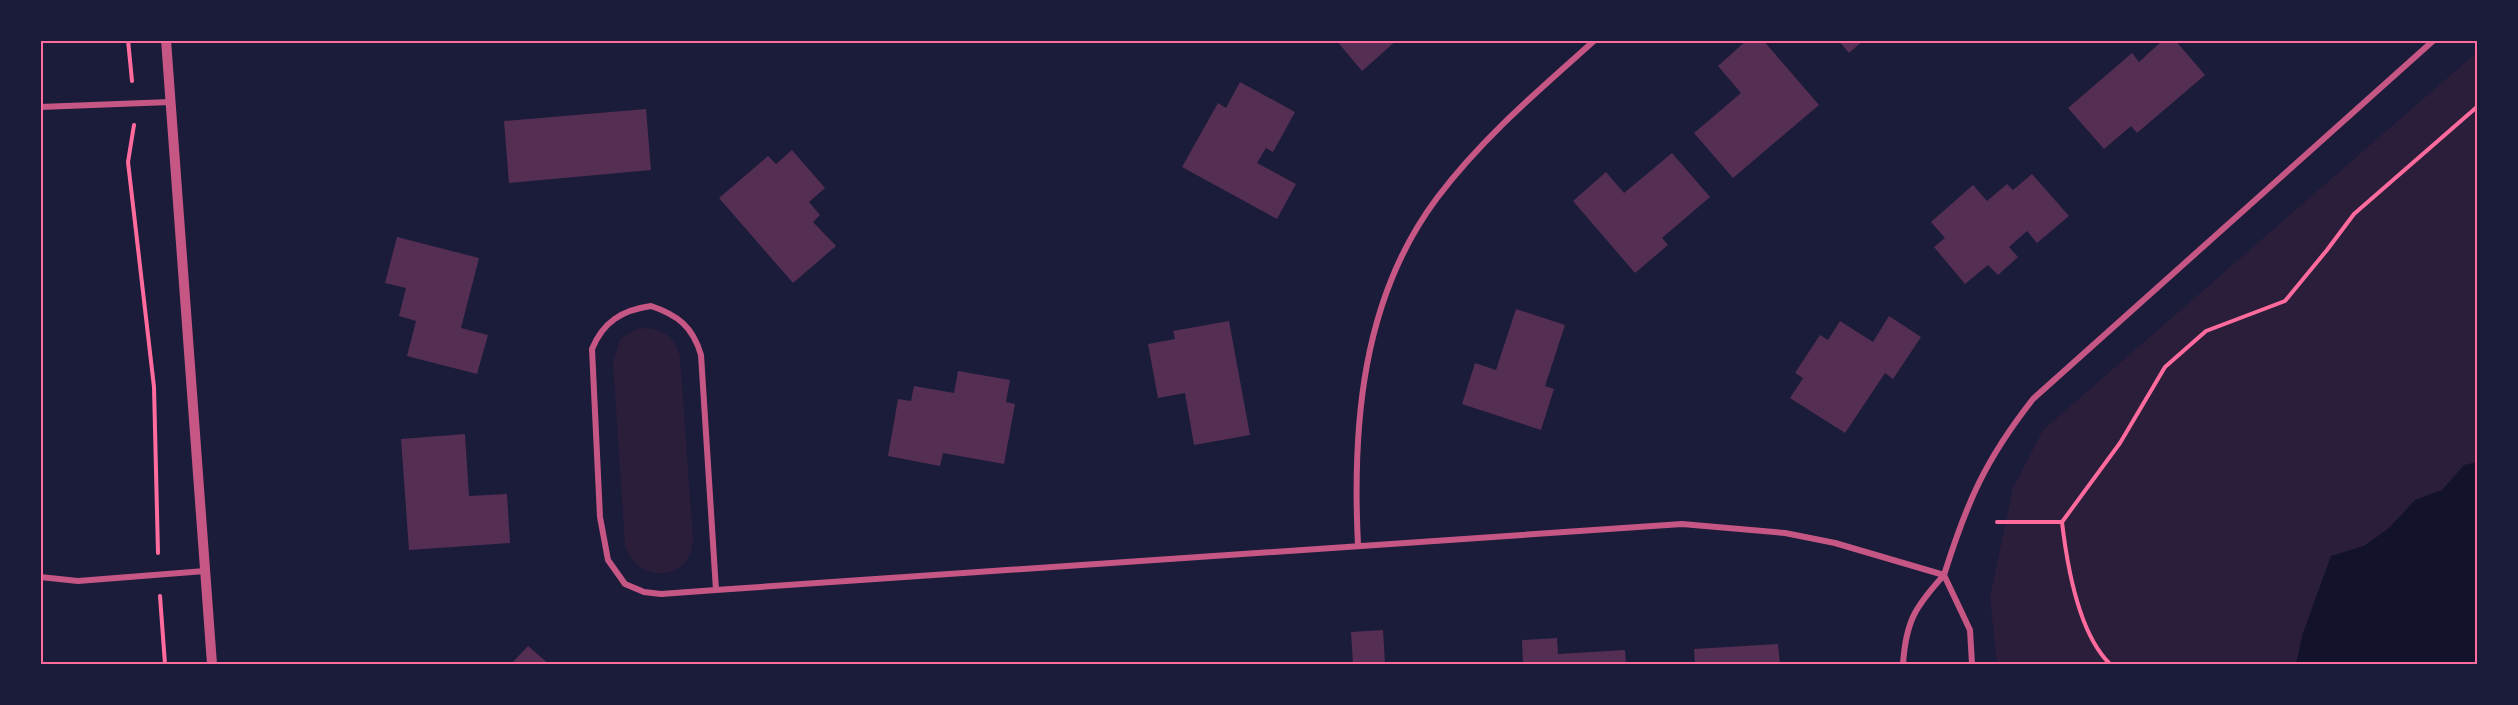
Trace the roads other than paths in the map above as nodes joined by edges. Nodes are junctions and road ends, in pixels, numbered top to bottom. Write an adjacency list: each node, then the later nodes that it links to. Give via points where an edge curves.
1 (166, 40): 4 (street)
2 (1595, 40): 6 (street, via 1468,160 1436,199 1407,247 1386,295 1360,395 1356,450)
3 (2434, 40): 8 (street, via 2034,399 1992,454 1975,486)
4 (171, 102): 5 (street); 7 (street)
5 (40, 107)
6 (1358, 545): 8 (street, via 1624,526 1726,526 1835,543); 10 (street)
7 (205, 570): 9 (street, via 78,581); 11 (street)
8 (1944, 575): 12 (street, via 1918,603 1905,637); 13 (street, via 1970,630)
9 (40, 577)
10 (716, 590): 10 (street, via 698,342 686,324 666,311 651,306 624,312 603,329 592,349 600,517 608,560 625,584 644,592)
11 (212, 664)
12 (1903, 664)
13 (1972, 664)

